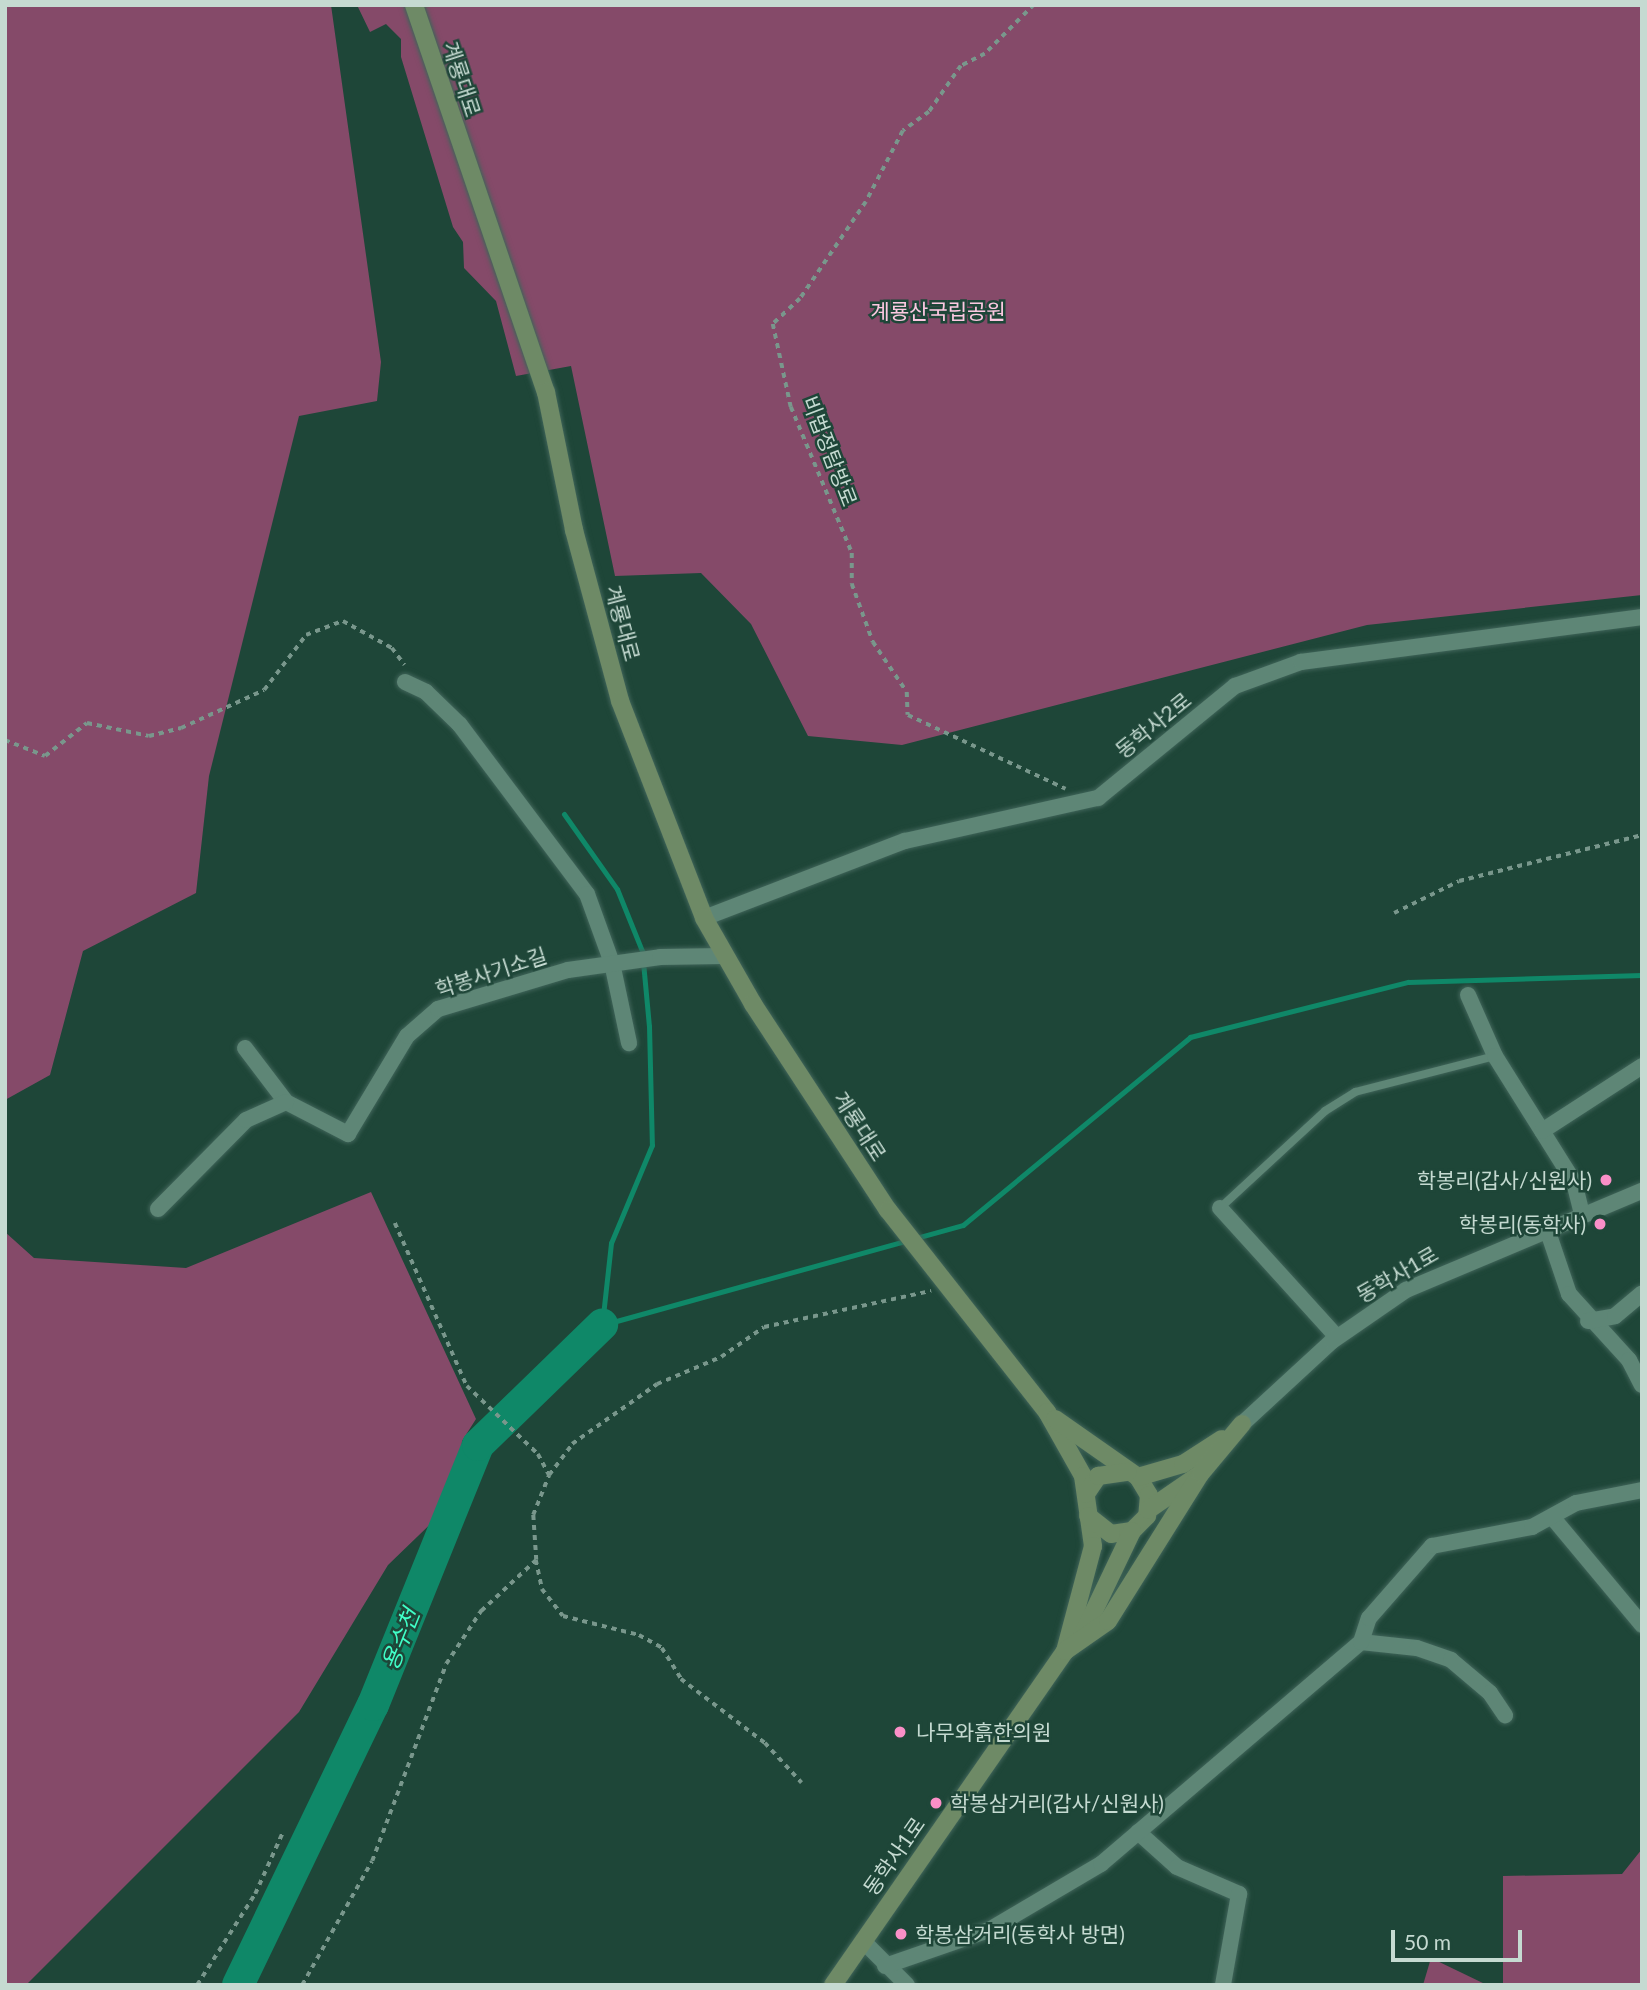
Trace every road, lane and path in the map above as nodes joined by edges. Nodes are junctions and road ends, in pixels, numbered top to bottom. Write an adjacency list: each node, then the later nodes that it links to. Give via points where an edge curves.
1 (414, 5): 10 (street, 계룡대로, via 546,392 574,530 620,701)
2 (1034, 5): 7 (path, 비법정탐방로, via 985,54 961,66 929,112 902,131 866,202 800,299 773,324 791,407 852,553 852,584 873,642 907,692 908,715 1063,786)
3 (1642, 617): 7 (street, 동학사2로, via 1301,662 1235,686 1098,798)
4 (405, 682): 5 (street)
5 (426, 692): 6 (path, via 392,648 343,621 306,635 264,690 181,727 149,736 87,723 45,756); 12 (street, via 460,725 587,894)
6 (5, 740)
7 (1081, 803): 10 (street, 동학사2로, via 905,841)
8 (1642, 835): 9 (path, via 1459,881)
9 (1394, 913)
10 (705, 918): 11 (street, 계룡대로)
11 (723, 956): 12 (street, 학봉사기소길); 26 (street, 계룡대로, via 887,1210)
12 (612, 963): 14 (street); 18 (street, 학봉사기소길, via 568,970 438,1009 408,1036 348,1134)
13 (1468, 995): 16 (street)
14 (629, 1043)
15 (245, 1048): 18 (street, 학봉사기소길)
16 (1495, 1056): 19 (street); 21 (lane, via 1355,1092 1325,1111)
17 (1642, 1066): 19 (street)
18 (286, 1102): 22 (street, via 246,1120)
19 (1542, 1131): 23 (street, via 1574,1182)
20 (1642, 1191): 23 (street, 동학사1로)
21 (1220, 1208): 29 (street)
22 (158, 1209)
23 (1582, 1214): 25 (street, 동학사1로)
24 (395, 1223): 34 (path, via 461,1374 538,1454)
25 (1547, 1229): 28 (street, via 1569,1294); 29 (street, 동학사1로, via 1406,1290)
26 (952, 1286): 31 (street); 34 (path, via 764,1327 748,1342 610,1413 572,1444)
27 (1642, 1293): 28 (street, via 1615,1316)
28 (1588, 1321): 30 (street, via 1629,1360)
29 (1337, 1337): 32 (street, 동학사1로)
30 (1642, 1385)
31 (1047, 1412): 35 (street); 37 (street, via 1083,1476)
32 (1242, 1424): 33 (street); 35 (street, via 1183,1464)
33 (1201, 1473): 38 (street); 44 (street, via 1108,1621)
34 (549, 1475): 42 (path, via 533,1514)
35 (1133, 1475): 37 (street, via 1098,1476); 38 (street, via 1149,1495)
36 (1642, 1490): 40 (street, via 1576,1503)
37 (1086, 1494): 39 (street)
38 (1148, 1510): 41 (street)
39 (1087, 1515): 41 (street, via 1101,1531); 46 (street, via 1093,1546)
40 (1553, 1518): 43 (street); 45 (street, via 1432,1546 1369,1619)
41 (1132, 1531): 44 (street)
42 (536, 1560): 48 (path, via 542,1589 563,1616 639,1635 662,1648 681,1679 765,1743); 54 (path, via 481,1611 446,1664 372,1861)
43 (1642, 1625)
44 (1080, 1639): 46 (street)
45 (1361, 1642): 47 (street, via 1417,1648 1451,1660 1490,1693); 49 (street)
46 (1065, 1651): 51 (street, 동학사1로)
47 (1505, 1715)
48 (803, 1783)
49 (1138, 1832): 52 (street, via 1101,1864 1014,1918); 57 (street, via 1177,1867 1239,1894)
50 (282, 1834): 53 (path, via 255,1894)
51 (863, 1941): 52 (street); 55 (street, 동학사1로)
52 (885, 1966): 56 (street)
53 (197, 1985)
54 (302, 1985)
55 (832, 1985)
56 (908, 1985)
57 (1223, 1985)

